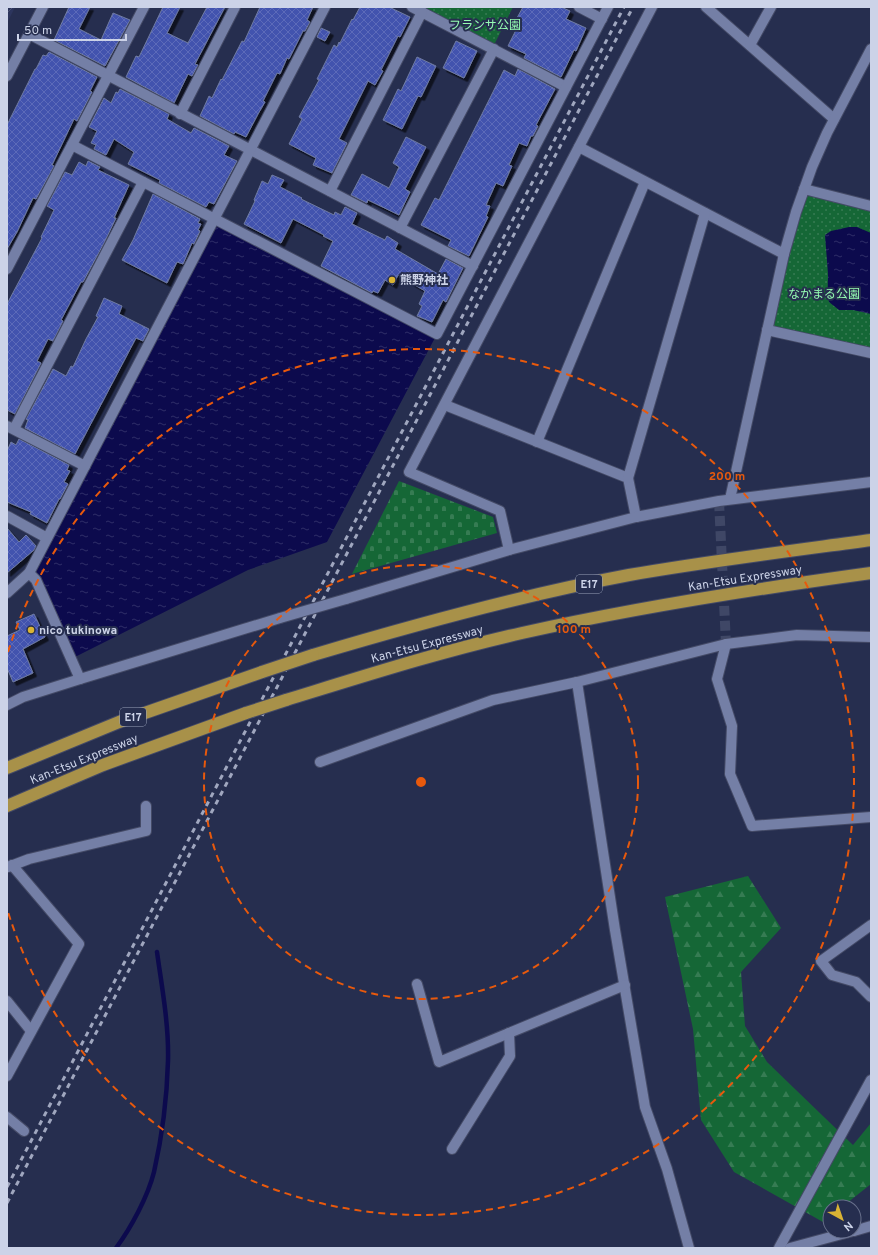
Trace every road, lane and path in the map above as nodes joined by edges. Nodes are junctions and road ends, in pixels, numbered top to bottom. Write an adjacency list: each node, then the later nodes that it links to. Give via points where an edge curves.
1 (43, 7): 13 (street)
2 (144, 7): 18 (street)
3 (235, 7): 20 (street)
4 (325, 7): 24 (street)
5 (412, 7): 11 (street)
6 (579, 7): 12 (street)
7 (608, 7): 12 (street)
8 (652, 7): 23 (street)
9 (706, 7): 14 (street)
10 (770, 7): 14 (street)
11 (422, 12): 16 (street); 28 (street)
12 (602, 19): 19 (street)
13 (28, 34): 17 (street); 18 (street)
14 (750, 45): 21 (street)
15 (871, 49): 21 (street)
16 (494, 50): 19 (street); 32 (street)
17 (7, 76)
18 (108, 76): 20 (street); 22 (street)
19 (566, 87): 34 (street)
20 (180, 114): 24 (street)
21 (834, 119): 27 (street)
22 (72, 145): 25 (street); 35 (street)
23 (579, 147): 26 (street); 38 (street)
24 (250, 150): 28 (street); 31 (street)
25 (143, 182): 31 (street); 39 (street)
26 (645, 182): 30 (street); 40 (street)
27 (804, 189): 29 (street); 33 (street)
28 (330, 192): 32 (street)
29 (871, 206)
30 (705, 213): 33 (street); 42 (street)
31 (214, 219): 34 (street, via 437,334); 41 (street)
32 (400, 228): 34 (street)
33 (784, 254): 36 (street)
34 (473, 266)
35 (7, 269)
36 (767, 330): 37 (street); 44 (street)
37 (871, 353)
38 (445, 405): 40 (street); 49 (street, via 409,472 500,511)
39 (10, 427): 41 (street)
40 (537, 442): 42 (street)
41 (85, 466): 47 (street)
42 (628, 478): 46 (street)
43 (871, 482): 44 (street)
44 (730, 499): 46 (street)
45 (7, 516): 47 (street)
46 (636, 517): 49 (street)
47 (47, 538): 50 (street)
48 (871, 540): 59 (highway, Kan-Etsu Expressway / E17, bridge, via 629,576 506,602 398,630 313,655 118,722)
49 (509, 550): 55 (street, bridge)
50 (29, 573): 52 (street); 55 (street, via 36,580)
51 (871, 573): 60 (highway, Kan-Etsu Expressway, bridge, via 638,609 529,632 405,663 246,713 103,765)
52 (7, 594)
53 (871, 637): 54 (street, via 797,635)
54 (726, 644): 56 (street); 62 (street, via 717,679 732,726 730,774 752,826)
55 (80, 679): 57 (street, via 23,697)
56 (577, 682): 58 (street, via 493,700); 66 (street)
57 (7, 705)
58 (320, 762)
59 (7, 768)
60 (7, 806)
61 (146, 806): 63 (street, via 146,830)
62 (871, 817)
63 (10, 866): 69 (street, via 79,944)
64 (871, 925): 67 (street, via 821,961 832,975 856,982)
65 (417, 984): 70 (street, via 439,1062)
66 (625, 985): 70 (street); 77 (street, via 645,1107 667,1169)
67 (871, 997)
68 (7, 1001): 69 (street)
69 (32, 1031): 71 (street)
70 (509, 1033): 75 (street, via 510,1056)
71 (7, 1076)
72 (871, 1080): 78 (street)
73 (7, 1117): 74 (street)
74 (24, 1131)
75 (452, 1148)
76 (824, 1239): 79 (street)
77 (689, 1248)
78 (779, 1248)
79 (790, 1248)

